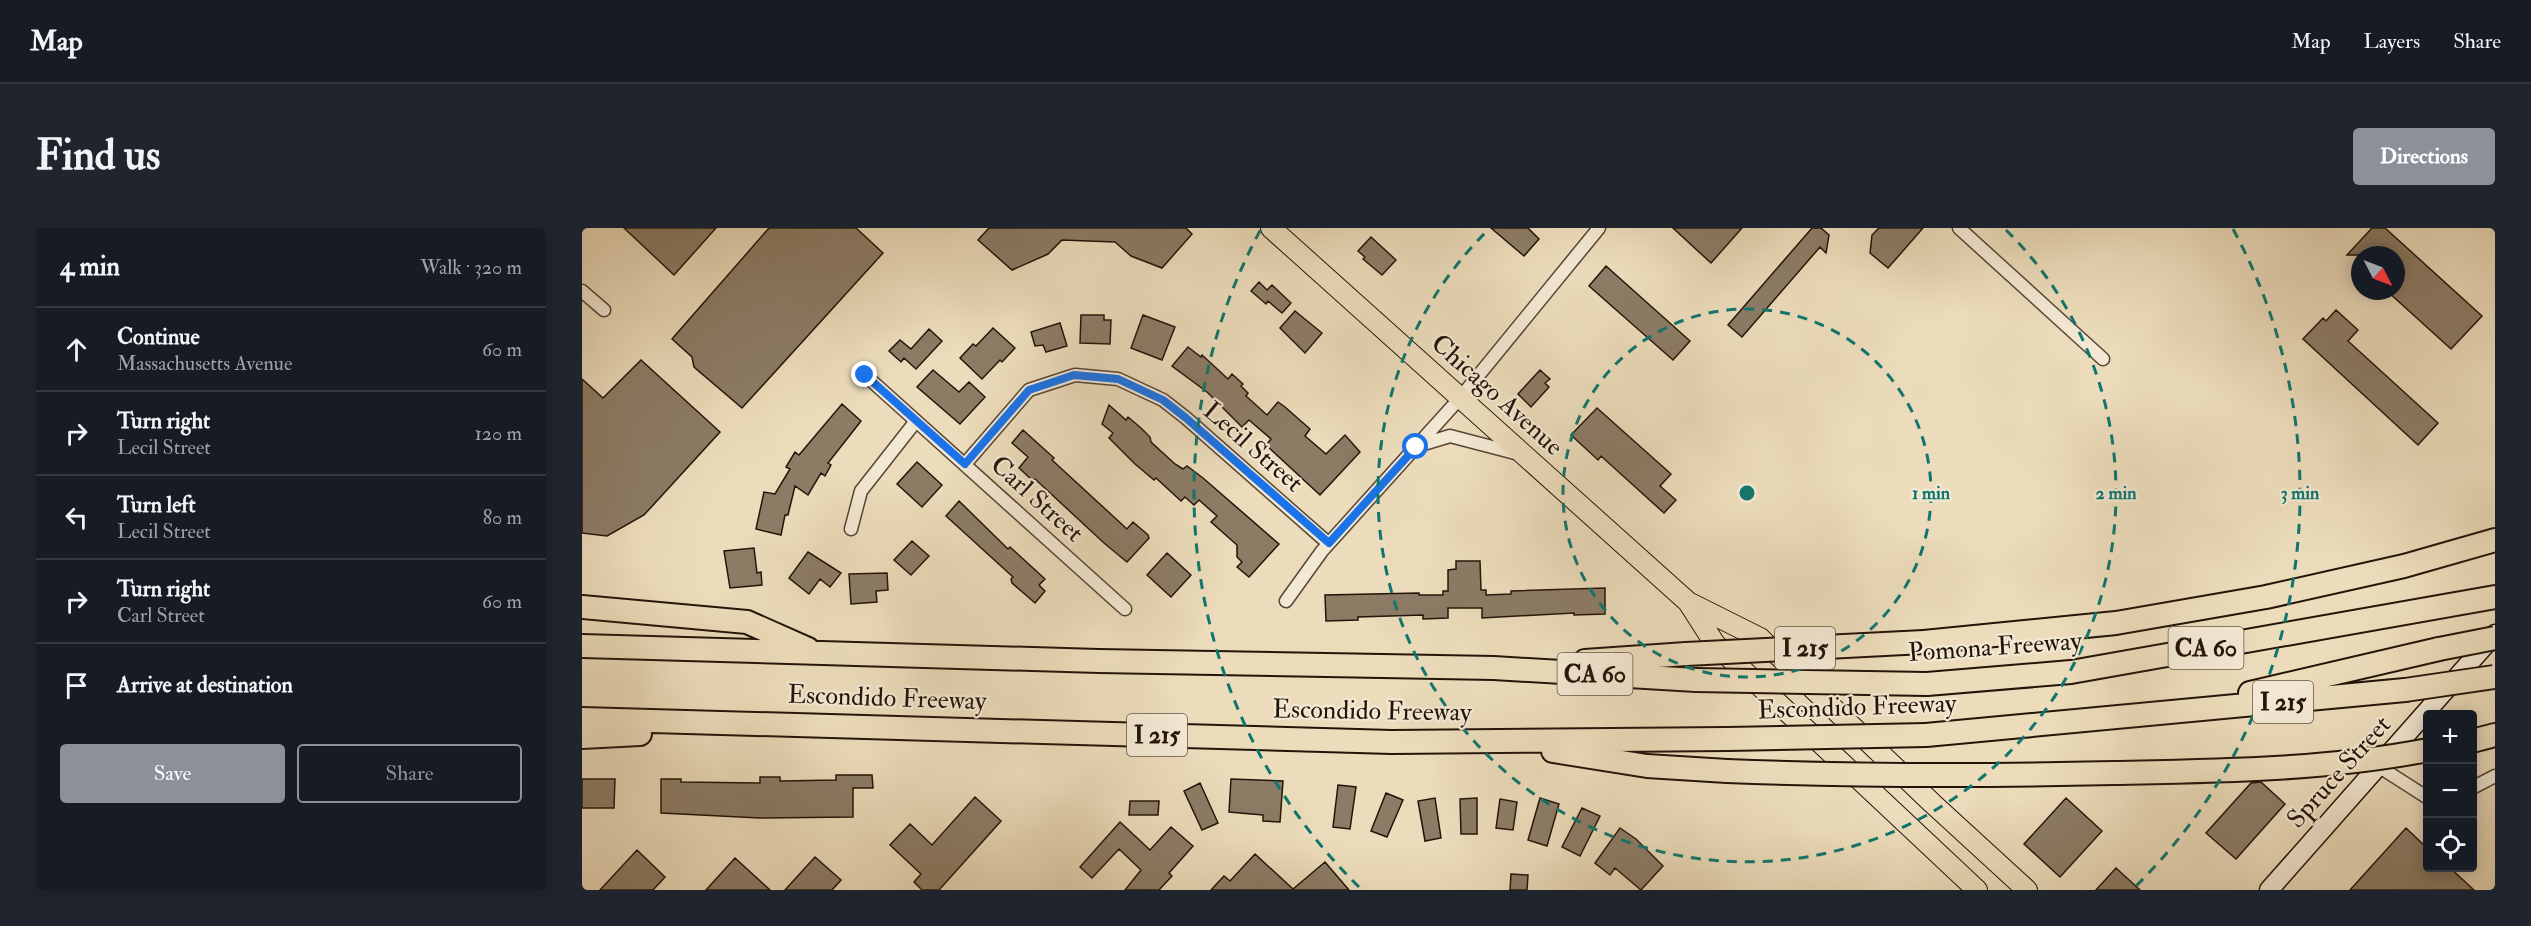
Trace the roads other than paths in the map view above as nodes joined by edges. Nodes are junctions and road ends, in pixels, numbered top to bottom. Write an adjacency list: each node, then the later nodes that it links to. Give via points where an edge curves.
1 (1271, 228): 8 (main road, Chicago Avenue)
2 (1599, 228): 8 (street)
3 (1959, 228): 6 (street)
4 (582, 291): 5 (street)
5 (604, 310)
6 (2103, 359)
7 (865, 375): 9 (street, Carl Street)
8 (1460, 398): 10 (street); 11 (main road, Chicago Avenue)
9 (916, 421): 12 (street, Carl Street); 13 (street, via 861,491)
10 (1416, 447): 11 (street, via 1450,435); 15 (street)
11 (1523, 455): 18 (main road, Chicago Avenue)
12 (965, 464): 15 (street, Lecil Street, via 1029,390 1074,375 1118,379 1163,400); 20 (street, Carl Street)
13 (851, 529)
14 (2495, 540): 24 (highway, I 215, bridge, via 2404,566 2266,597 2116,623 1924,642)
15 (1329, 543): 17 (street)
16 (2489, 598): 24 (highway, Pomona Freeway / CA 60, bridge, via 2071,672 1927,684 1696,680)
17 (1286, 601)
18 (1688, 602): 38 (main road, Chicago Avenue, via 1714,644); 39 (main road, Chicago Avenue, via 1760,639)
19 (582, 607): 23 (highway, via 747,622)
20 (1125, 609)
21 (2495, 637): 26 (highway, CA 60, bridge); 34 (main road, Spruce Street)
22 (582, 646): 23 (highway, Escondido Freeway / I 215)
23 (818, 654): 24 (highway, Escondido Freeway / I 215)
24 (1494, 668)
25 (2495, 677): 26 (highway, I 215, bridge, via 2405,690)
26 (2161, 714): 32 (highway, Escondido Freeway / I 215, bridge, via 1926,735)
27 (582, 719): 28 (highway, Escondido Freeway / I 215)
28 (825, 725): 30 (highway); 32 (highway, Escondido Freeway / I 215, via 1392,742)
29 (2495, 735): 31 (highway)
30 (582, 737)
31 (2477, 740)
32 (1490, 741): 33 (highway, bridge, via 1647,766 1868,776 2224,770 2336,763)
33 (2423, 751)
34 (2378, 766): 37 (street); 40 (main road, Spruce Street)
35 (2495, 776): 36 (street)
36 (2477, 785)
37 (2423, 795)
38 (1977, 890)
39 (2027, 890)
40 (2268, 890)

